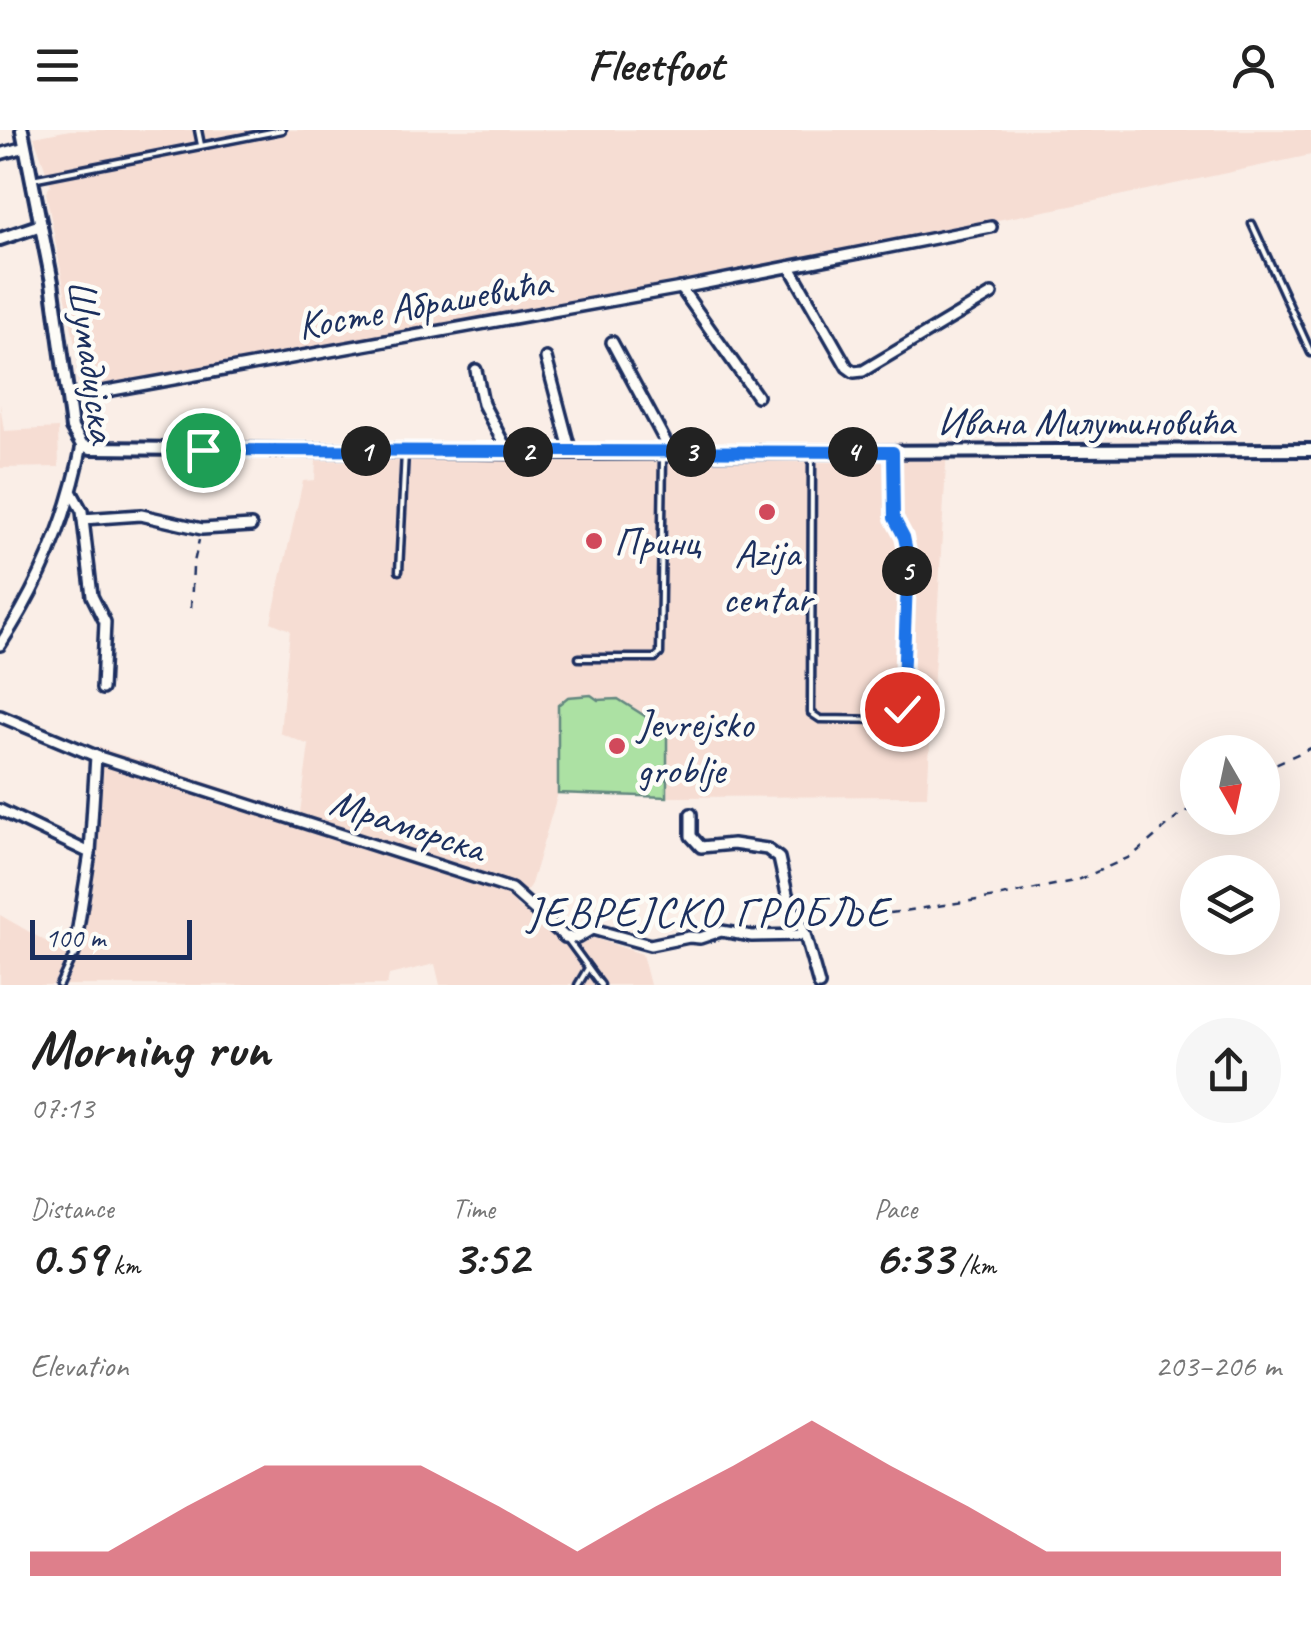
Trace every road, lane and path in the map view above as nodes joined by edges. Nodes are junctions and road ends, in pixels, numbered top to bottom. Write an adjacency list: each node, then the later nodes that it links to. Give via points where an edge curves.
1 (22, 130): 5 (street, Шумадијска)
2 (198, 130): 4 (lane)
3 (282, 130): 4 (lane)
4 (201, 146): 7 (lane)
5 (25, 147): 6 (street); 7 (street, Шумадијска)
6 (0, 154)
7 (32, 179): 9 (street, Шумадијска)
8 (1252, 224): 16 (lane)
9 (41, 225): 11 (street); 20 (street, Шумадијска)
10 (992, 227): 12 (street, Косте Абрашевића)
11 (0, 239)
12 (790, 267): 13 (street, Косте Абрашевића); 14 (street, via 854,372)
13 (681, 288): 19 (street); 20 (street, Косте Абрашевића)
14 (992, 294)
15 (612, 342): 25 (street)
16 (1311, 353)
17 (546, 358): 28 (street)
18 (476, 370): 24 (street, via 483,404)
19 (757, 396)
20 (68, 398): 21 (street, Шумадијска)
21 (82, 445): 23 (street, Ивана Милутиновића); 29 (street, Шумадијска)
22 (1311, 450): 27 (street, Ивана Милутиновића)
23 (405, 452): 24 (street, Ивана Милутиновића); 33 (lane)
24 (508, 452): 28 (street, Ивана Милутиновића)
25 (667, 452): 26 (street, Ивана Милутиновића); 28 (street, Ивана Милутиновића); 36 (lane, via 660,654)
26 (812, 452): 27 (street, Ивана Милутиновића); 27 (lane, via 811,712 820,720 894,720 902,709 908,556 894,518)
27 (893, 452)
28 (571, 453)
29 (72, 492): 30 (street); 35 (street, Шумадијска, via 36,583)
30 (83, 520): 32 (street, via 141,515); 37 (street, via 92,596 106,622)
31 (251, 526): 32 (street)
32 (202, 529): 34 (path)
33 (400, 571)
34 (191, 608)
35 (0, 646)
36 (579, 658)
37 (102, 690)
38 (0, 716): 40 (street, Мраморска)
39 (1311, 748): 41 (path)
40 (96, 756): 45 (street); 47 (street, Мраморска, via 511,889)
41 (1280, 762)
42 (0, 810): 45 (street)
43 (691, 814): 46 (street, via 691,836 701,847 733,844 767,849 779,858)
44 (1180, 815): 46 (path, via 1132,856 1078,880)
45 (90, 854): 48 (street)
46 (804, 931): 47 (street, via 721,932 658,944 599,929); 53 (street)
47 (565, 937): 49 (lane)
48 (74, 953): 50 (lane)
49 (589, 966): 51 (lane); 52 (lane)
50 (59, 985)
51 (578, 985)
52 (601, 985)
53 (818, 985)

